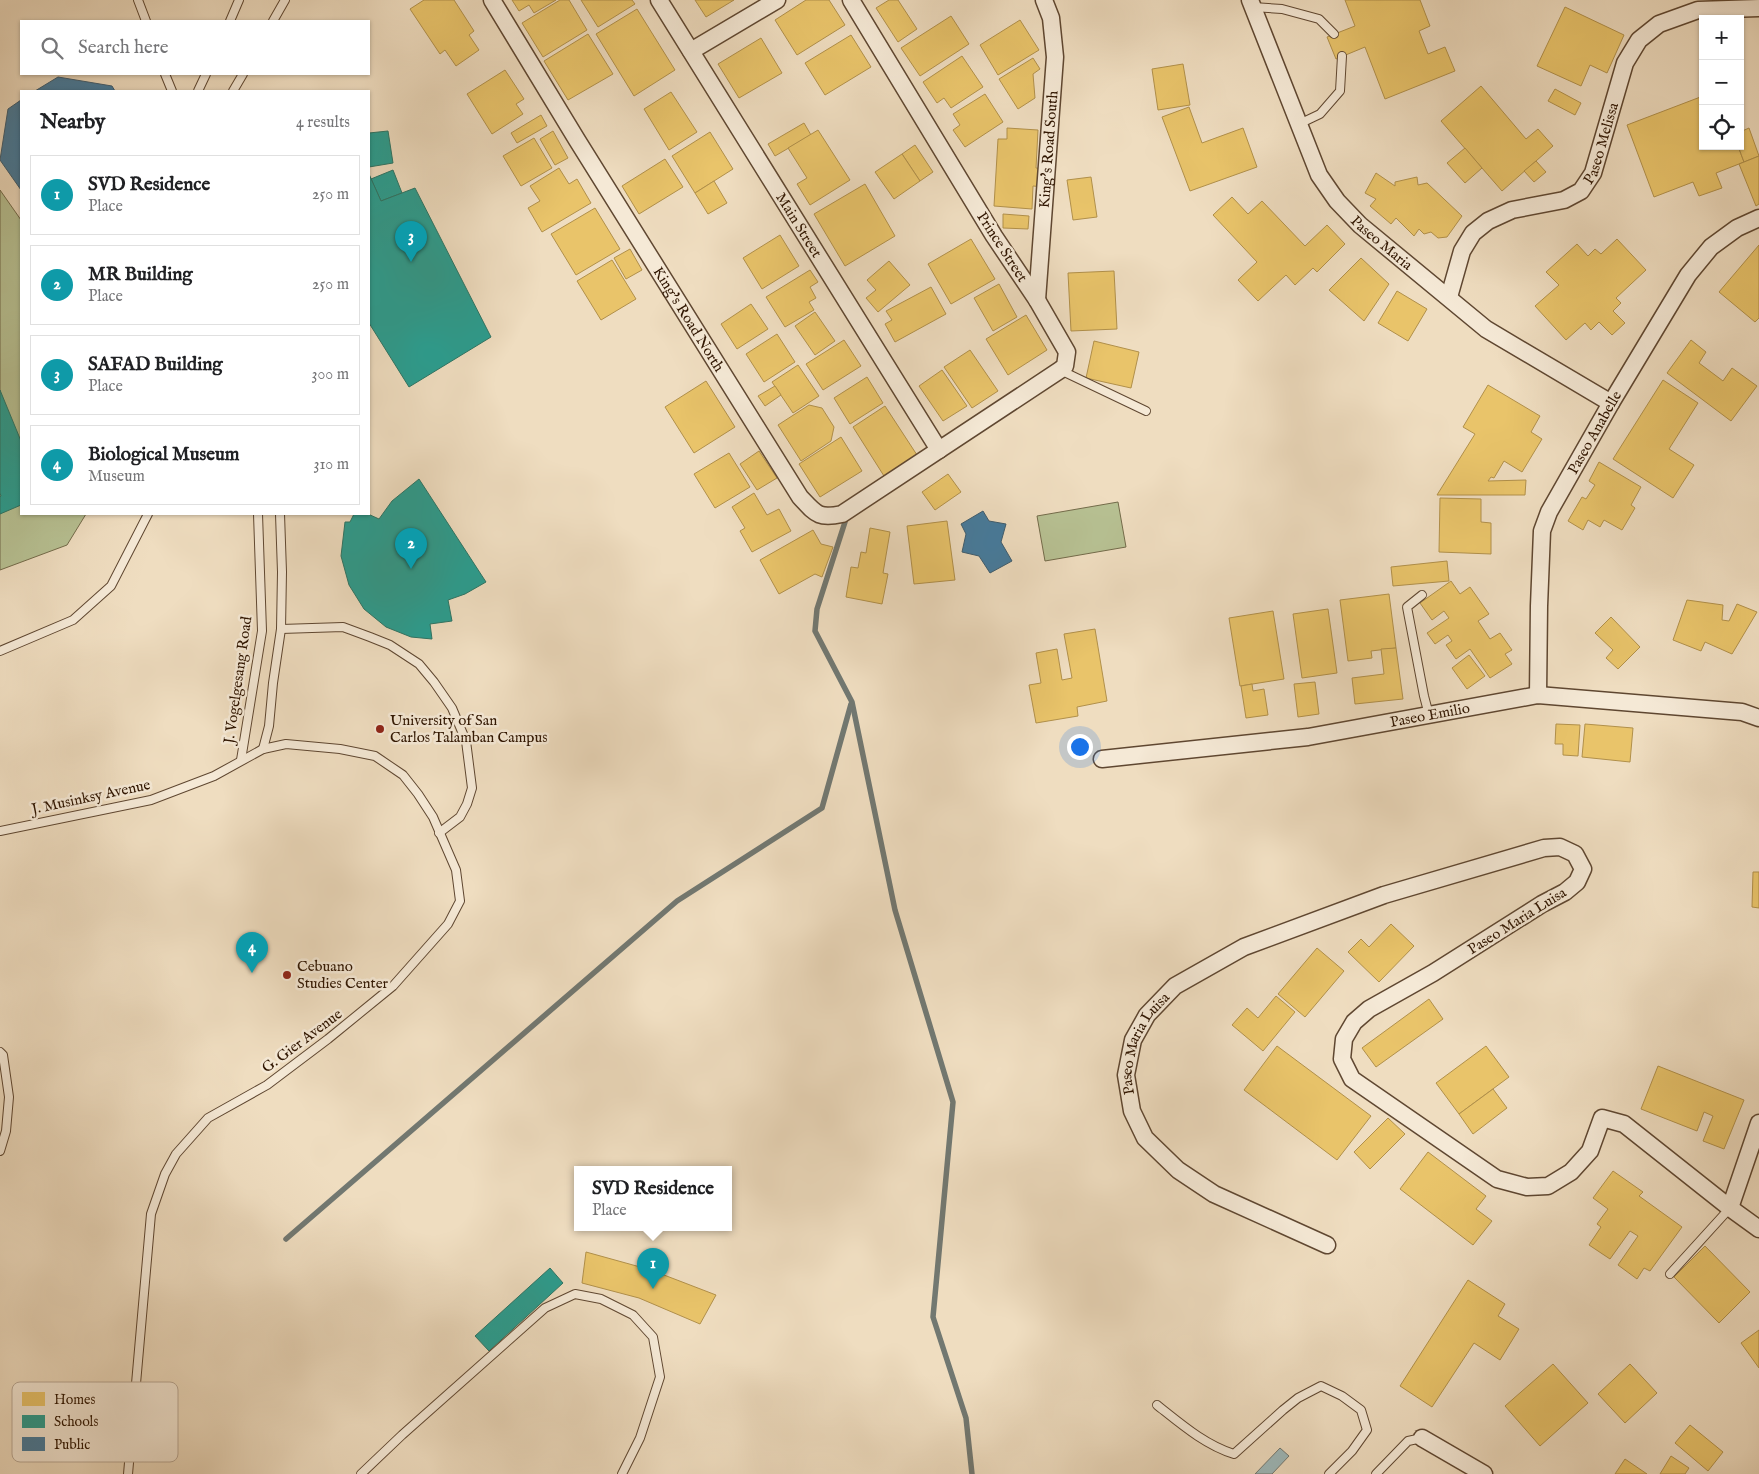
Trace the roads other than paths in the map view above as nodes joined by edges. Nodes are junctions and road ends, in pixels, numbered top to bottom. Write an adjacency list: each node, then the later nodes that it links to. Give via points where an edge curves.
1 (138, 0): 11 (lane)
2 (240, 0): 12 (lane)
3 (285, 0): 13 (lane)
4 (492, 0): 30 (street, King's Road North, via 800,497 815,513 828,517 842,514)
5 (659, 0): 15 (street, Main Street)
6 (777, 0): 15 (street)
7 (851, 0): 26 (street, Prince Street, via 994,236)
8 (1044, 0): 26 (street, King's Road South, via 1051,18 1055,57)
9 (1252, 3): 14 (lane, via 1319,19); 23 (street, Paseo Maria)
10 (1759, 8): 25 (street, Paseo Melissa, via 1698,10 1659,24 1640,40 1625,63 1593,173 1581,191 1564,200 1512,210 1488,221 1473,233 1462,251)
11 (146, 20)
12 (230, 20)
13 (274, 20)
14 (1334, 34)
15 (691, 51): 30 (street, Main Street)
16 (1342, 56): 23 (lane, via 1340,91 1320,114)
17 (166, 75): 20 (lane)
18 (206, 75): 21 (lane)
19 (242, 75): 22 (lane)
20 (172, 90)
21 (198, 90)
22 (234, 90)
23 (1299, 124): 25 (street, Paseo Maria, via 1319,175 1337,201 1360,225)
24 (1759, 218): 28 (street, Paseo Anabelle, via 1737,228 1711,247 1688,275)
25 (1449, 298): 28 (street, Paseo Maria, via 1486,329)
26 (1037, 300): 27 (street, Prince Street, via 1067,352 1065,366)
27 (1060, 370): 29 (lane); 30 (street)
28 (1611, 403): 37 (street, Paseo Anabelle, via 1549,512 1542,531)
29 (1146, 410)
30 (939, 450)
31 (147, 515): 36 (lane, via 111,586 73,620)
32 (258, 515): 42 (lane, J. Vogelgesang Road, via 262,631)
33 (280, 515): 35 (lane)
34 (1422, 595): 38 (lane, via 1407,607)
35 (281, 629): 40 (lane); 44 (lane, via 343,627 390,645 419,664 434,682 452,708 466,741 472,788 460,817)
36 (0, 651)
37 (1538, 695): 38 (street, Paseo Emilio); 39 (street, Paseo Emilio, via 1742,712)
38 (1429, 715): 41 (street, Paseo Emilio, via 1308,737)
39 (1759, 718)
40 (264, 749): 42 (lane, G. Gier Avenue); 44 (lane, G. Gier Avenue, via 286,744 375,756 402,775 418,794)
41 (1102, 759)
42 (242, 760): 43 (lane, J. Musinksy Avenue, via 214,776 152,800)
43 (0, 831)
44 (439, 833): 52 (lane, G. Gier Avenue, via 456,870 460,900 448,924 393,986 267,1085 208,1118 176,1154 151,1214)
45 (0, 1052): 47 (lane, via 9,1097 6,1131)
46 (1759, 1123): 48 (street)
47 (0, 1150)
48 (1730, 1208): 49 (street, Paseo Maria Luisa); 50 (street, Paseo Maria Luisa, via 1624,1124 1602,1118 1590,1151 1571,1172 1548,1186 1527,1187 1497,1179 1352,1079 1342,1059 1344,1039 1354,1022 1369,1009 1434,973 1577,882 1583,868 1575,854 1560,847 1544,848 1384,895 1244,947 1175,986 1147,1015 1133,1040 1126,1075 1132,1111 1145,1138 1178,1170 1214,1194); 51 (lane)
49 (1759, 1228)
50 (1327, 1244)
51 (1670, 1274)
52 (136, 1382)
53 (1157, 1405): 57 (lane, via 1192,1433 1220,1450 1234,1454 1298,1398 1322,1386 1361,1410 1367,1430 1352,1452)
54 (1422, 1438): 58 (lane, via 1408,1441); 59 (street)
55 (361, 1474): 56 (lane, via 545,1308 575,1294 601,1299 633,1315 653,1337 660,1377 640,1438)
56 (622, 1474)
57 (1329, 1474)
58 (1376, 1474)
59 (1484, 1474)

